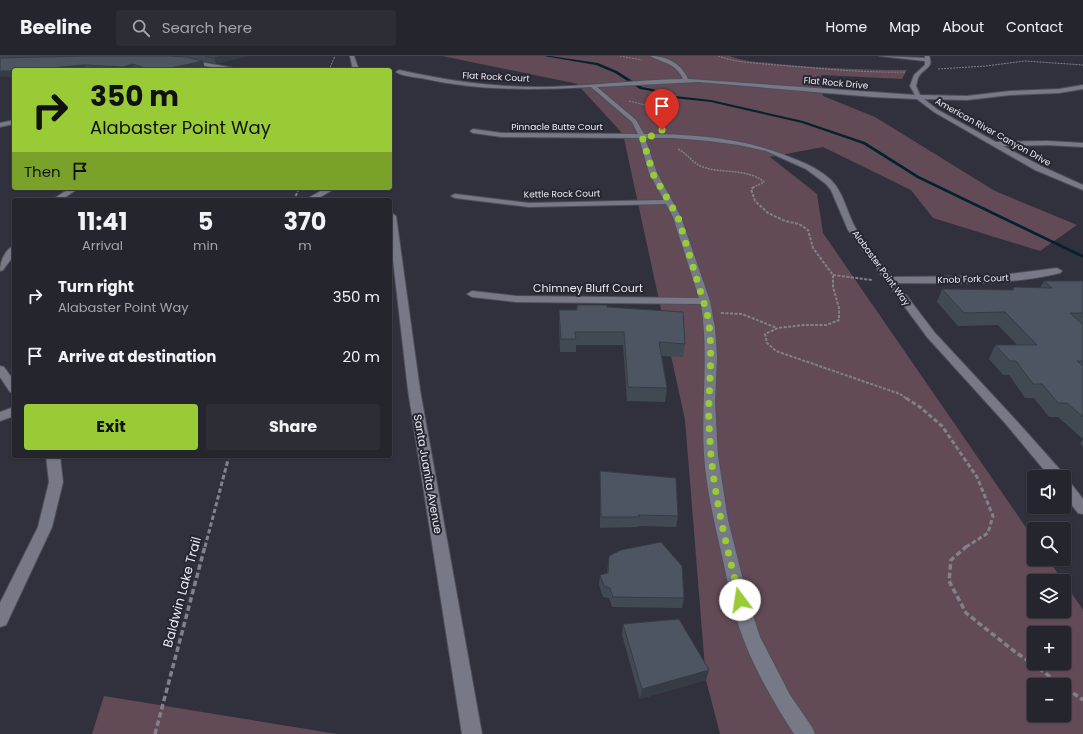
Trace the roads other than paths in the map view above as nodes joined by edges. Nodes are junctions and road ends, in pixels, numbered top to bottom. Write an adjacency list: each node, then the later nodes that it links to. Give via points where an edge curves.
1 (352, 56): 7 (street)
2 (652, 56): 9 (street, via 676,66 683,72)
3 (882, 56): 4 (street)
4 (928, 58): 12 (street, American River Canyon Drive, via 928,65 914,81 914,90)
5 (182, 60): 6 (street)
6 (226, 68)
7 (355, 68)
8 (399, 72): 10 (street, Flat Rock Court, via 431,80 488,86)
9 (686, 80): 10 (street, Flat Rock Drive); 12 (street, Flat Rock Drive)
10 (592, 86): 16 (street)
11 (1081, 88): 12 (street, Flat Rock Drive, via 967,98)
12 (920, 98): 17 (street, American River Canyon Drive, via 936,111)
13 (12, 122): 14 (street)
14 (0, 125)
15 (473, 131): 16 (street, Pinnacle Butte Court, via 502,136)
16 (648, 136): 25 (street, via 653,174); 32 (street, Alabaster Point Way, via 689,137 740,143 776,153 809,167 829,182 835,190 852,230)
17 (995, 144): 18 (street); 19 (street, American River Canyon Drive, via 1038,168)
18 (1083, 145)
19 (1083, 188)
20 (72, 190): 23 (street)
21 (328, 190): 24 (street)
22 (455, 196): 25 (street, Kettle Rock Court, via 529,205)
23 (59, 198)
24 (313, 198)
25 (670, 202): 34 (street, via 678,217)
26 (392, 216): 44 (street, Santa Juanita Avenue, via 414,390)
27 (12, 250): 28 (street)
28 (0, 252)
29 (12, 253): 30 (street)
30 (0, 268)
31 (1057, 271): 32 (street, Knob Fork Court, via 1001,279)
32 (889, 280): 40 (street, Alabaster Point Way, via 931,335)
33 (472, 294): 34 (street, Chimney Bluff Court, via 516,299)
34 (705, 300): 45 (street, via 711,350 711,456 720,520 752,638 783,701)
35 (0, 369): 36 (street)
36 (12, 386)
37 (12, 412): 38 (street)
38 (0, 417)
39 (53, 458): 43 (street, via 56,482 44,527)
40 (1052, 470)
41 (1071, 494): 42 (street)
42 (1083, 509)
43 (0, 620)
44 (472, 734)
45 (805, 734)

